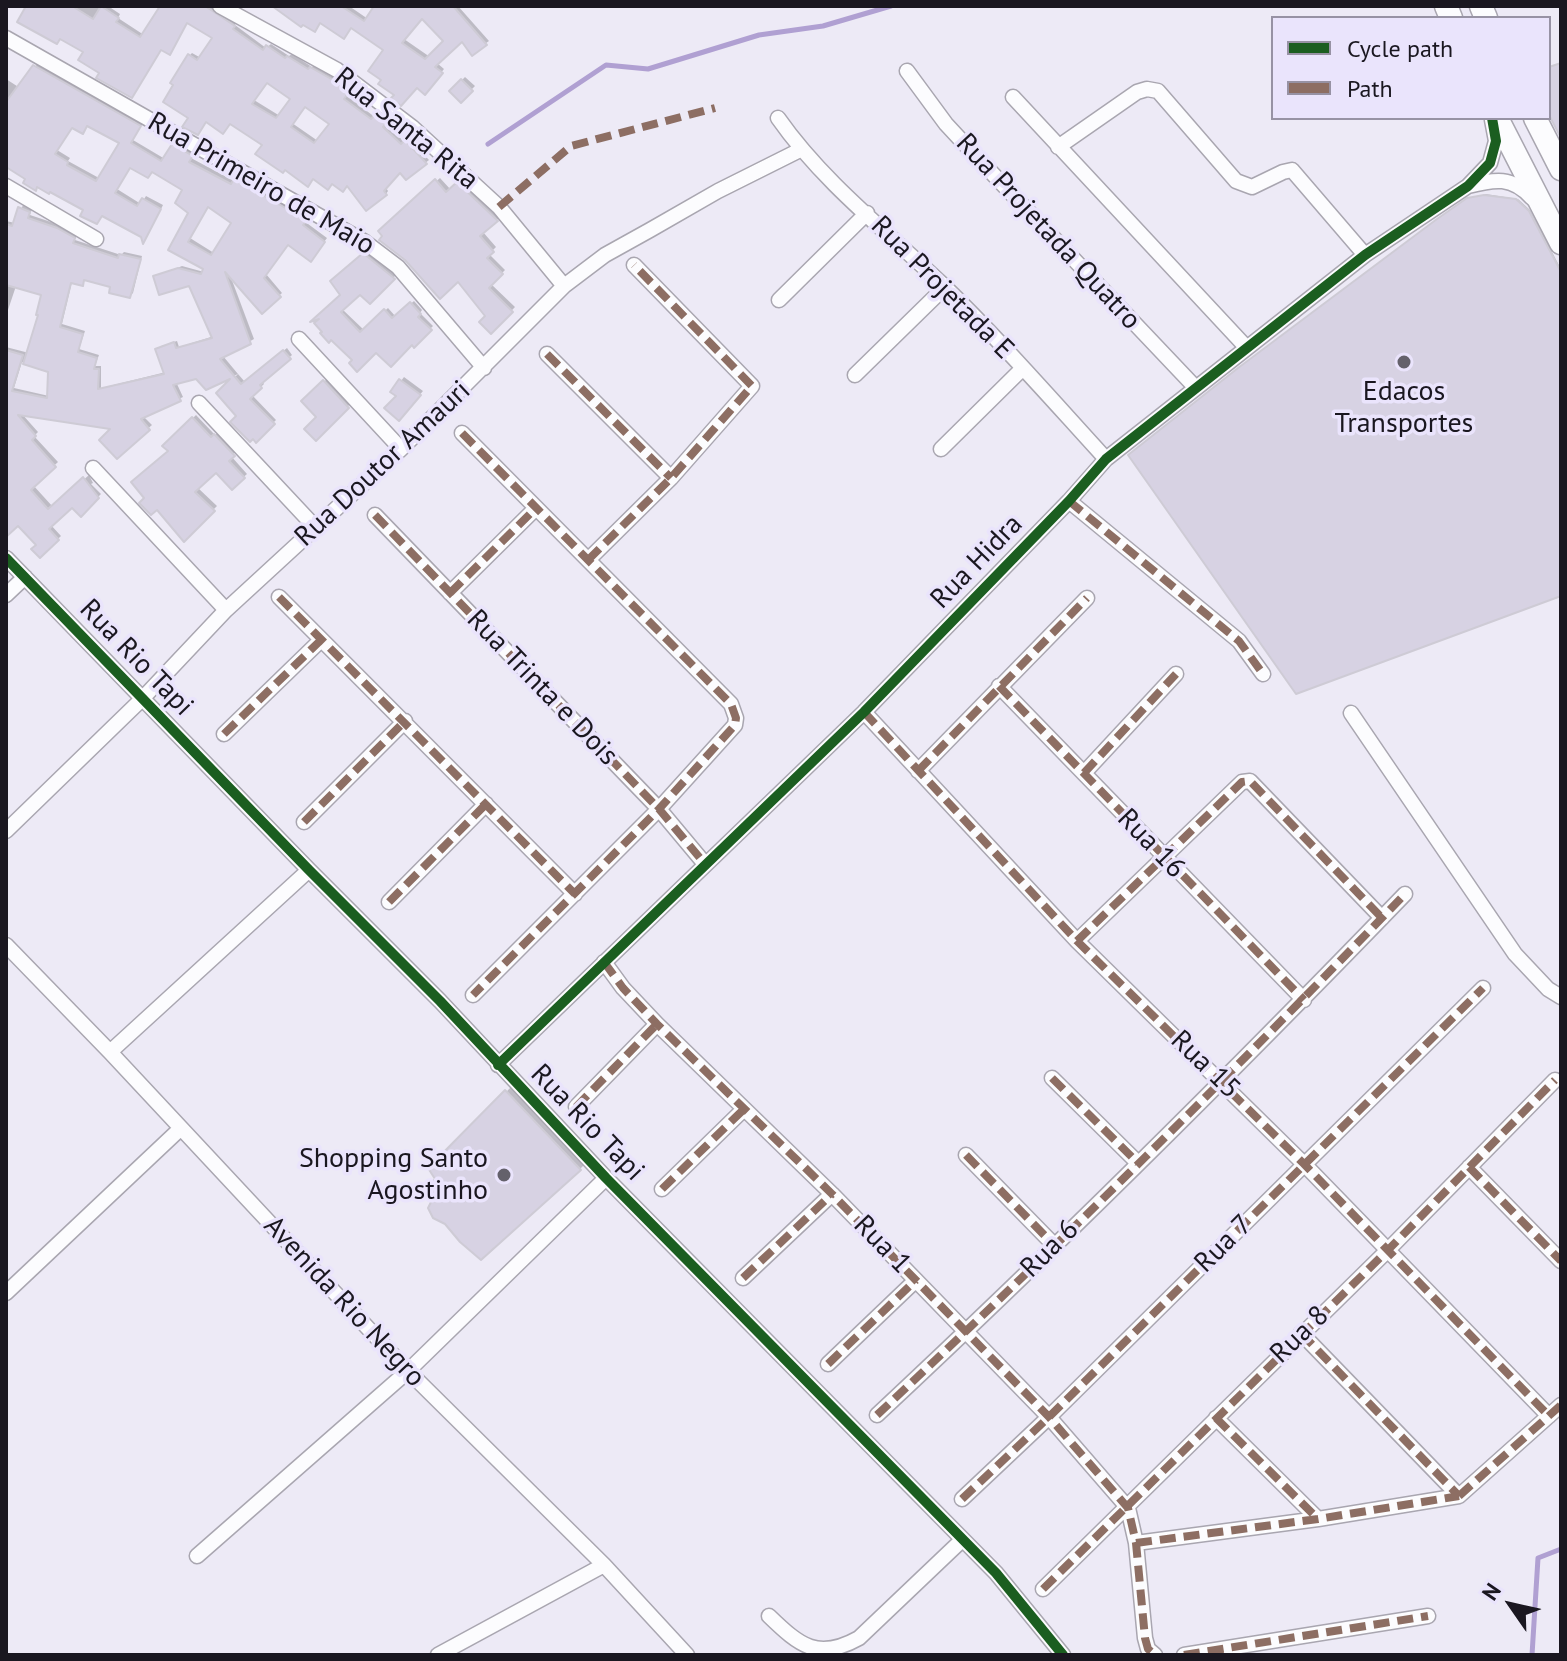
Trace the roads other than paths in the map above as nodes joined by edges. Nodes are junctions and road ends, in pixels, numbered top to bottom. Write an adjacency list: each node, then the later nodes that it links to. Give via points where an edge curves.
1 (220, 6): 20 (street, Rua Santa Rita, via 337,70 412,127 499,207)
2 (6, 38): 26 (street, Rua Primeiro de Maio, via 365,242 406,275)
3 (907, 71): 29 (street, Rua Projetada Quatro, via 963,143)
4 (1013, 97): 9 (street)
5 (778, 118): 10 (street, Rua Projetada E)
6 (1494, 120): 13 (street, Rua Hidra, via 1490,163)
7 (1495, 120): 14 (highway)
8 (1536, 120): 11 (highway)
9 (1058, 147): 18 (street, via 1137,92 1158,91 1236,181 1252,187 1290,169 1297,173); 24 (street)
10 (800, 150): 15 (street, Rua Projetada E); 20 (street, Rua Doutor Amauri, via 605,255)
11 (1561, 169)
12 (6, 186): 16 (street)
13 (1468, 186): 14 (street, Rua Hidra, via 1495,179 1521,186); 18 (street, Rua Hidra)
14 (1545, 211): 17 (highway)
15 (867, 213): 21 (street, Rua Projetada E); 22 (street)
16 (96, 239)
17 (1561, 243)
18 (1365, 255): 24 (street, Rua Hidra)
19 (634, 265): 36 (street, via 752,386)
20 (564, 286): 26 (street, Rua Doutor Amauri)
21 (945, 287): 27 (street, Rua Projetada E); 28 (street)
22 (779, 300)
23 (299, 339): 32 (street)
24 (1246, 347): 29 (street, Rua Hidra)
25 (547, 354): 36 (street)
26 (484, 368): 32 (street, Rua Doutor Amauri)
27 (1023, 368): 33 (street); 34 (street, Rua Projetada E)
28 (855, 375)
29 (1195, 387): 34 (street, Rua Hidra)
30 (199, 403): 40 (street)
31 (462, 433): 38 (street)
32 (401, 449): 40 (street, Rua Doutor Amauri)
33 (941, 449)
34 (1106, 459): 37 (street, Rua Hidra)
35 (93, 468): 48 (street)
36 (671, 478): 42 (street)
37 (1069, 501): 51 (street, via 1230,633); 54 (street, Rua Hidra)
38 (535, 509): 42 (street); 44 (street)
39 (375, 515): 44 (street, Rua Trinta e Dois)
40 (316, 528): 48 (street, Rua Doutor Amauri)
41 (6, 558): 43 (street, Rua Rio Tapi)
42 (588, 560): 61 (street, via 731,704 736,718)
43 (25, 577): 45 (street); 53 (street, Rua Rio Tapi)
44 (450, 593): 61 (street, Rua Trinta e Dois)
45 (6, 595)
46 (279, 597): 49 (street)
47 (1087, 598): 52 (street)
48 (226, 610): 53 (street, Rua Doutor Amauri)
49 (321, 640): 56 (street); 57 (street)
50 (1176, 674): 59 (street)
51 (1263, 674)
52 (999, 686): 58 (street); 59 (street, Rua 16)
53 (142, 699): 63 (street, Rua Doutor Amauri); 66 (street, Rua Rio Tapi)
54 (864, 712): 58 (street, Rua 15); 65 (street, Rua Hidra)
55 (1351, 713): 76 (street, via 1515,954)
56 (405, 721): 60 (street); 62 (street)
57 (224, 734)
58 (918, 771): 71 (street, Rua 15)
59 (1084, 773): 64 (street, Rua 16)
60 (486, 804): 67 (street); 69 (street)
61 (659, 809): 65 (street, Rua Trinta e Dois); 67 (street)
62 (304, 822)
63 (6, 831)
64 (1163, 857): 70 (street, via 1242,782 1250,781); 71 (street); 77 (street, Rua 16)
65 (705, 864): 73 (street, Rua Hidra)
66 (309, 870): 79 (street); 80 (street, Rua Rio Tapi)
67 (575, 894): 75 (street)
68 (1405, 894): 70 (street, Rua 6)
69 (389, 902)
70 (1382, 918): 77 (street, Rua 6)
71 (1077, 941): 83 (street, Rua 15)
72 (6, 945): 79 (street, Avenida Rio Negro)
73 (604, 962): 78 (street, Rua 1); 80 (street, Rua Hidra)
74 (1483, 988): 89 (street, Rua 7)
75 (473, 995)
76 (1561, 997)
77 (1304, 1000): 83 (street, Rua 6)
78 (657, 1024): 84 (street); 85 (street, Rua 1)
79 (110, 1052): 86 (street, Avenida Rio Negro)
80 (498, 1065): 91 (street, Rua Rio Tapi)
81 (1052, 1078): 88 (street)
82 (1555, 1080): 90 (street, Rua 8)
83 (1221, 1081): 88 (street, Rua 6); 89 (street, Rua 15)
84 (576, 1107)
85 (743, 1110): 92 (street); 93 (street, Rua 1)
86 (180, 1129): 99 (street); 103 (street, Avenida Rio Negro)
87 (966, 1155): 94 (street)
88 (1138, 1163): 94 (street, Rua 6)
89 (1304, 1164): 95 (street, Rua 15); 107 (street, Rua 7)
90 (1469, 1167): 95 (street, Rua 8); 96 (street)
91 (606, 1178): 103 (street); 113 (street, Rua Rio Tapi)
92 (662, 1189)
93 (832, 1194): 97 (street); 98 (street, Rua 1)
94 (1054, 1245): 100 (street, Rua 6)
95 (1388, 1250): 101 (street, Rua 8); 106 (street, Rua 15)
96 (1559, 1255)
97 (743, 1278)
98 (916, 1280): 100 (street, Rua 1); 102 (street)
99 (6, 1293)
100 (966, 1332): 105 (street, Rua 6); 107 (street, Rua 1)
101 (1301, 1333): 108 (street, Rua 8); 109 (street)
102 (828, 1364)
103 (408, 1371): 115 (street); 116 (street, Avenida Rio Negro)
104 (1561, 1405): 106 (street)
105 (877, 1415)
106 (1549, 1416): 109 (street)
107 (1049, 1417): 110 (street, Rua 7); 111 (street, Rua 1)
108 (1216, 1418): 111 (street, Rua 8); 112 (street)
109 (1459, 1496): 112 (street)
110 (962, 1499)
111 (1128, 1508): 114 (street, Rua 1); 117 (street, Rua 8)
112 (1318, 1519): 114 (street)
113 (962, 1540): 118 (street, via 844,1649 817,1652); 123 (street, Rua Rio Tapi)
114 (1136, 1543): 120 (street, Rua 1, via 1143,1623)
115 (197, 1556)
116 (604, 1565): 121 (street); 122 (street, Avenida Rio Negro)
117 (1043, 1589)
118 (769, 1616)
119 (1428, 1616): 124 (street)
120 (1153, 1654)
121 (438, 1655)
122 (687, 1655)
123 (1063, 1655)
124 (1184, 1655)

